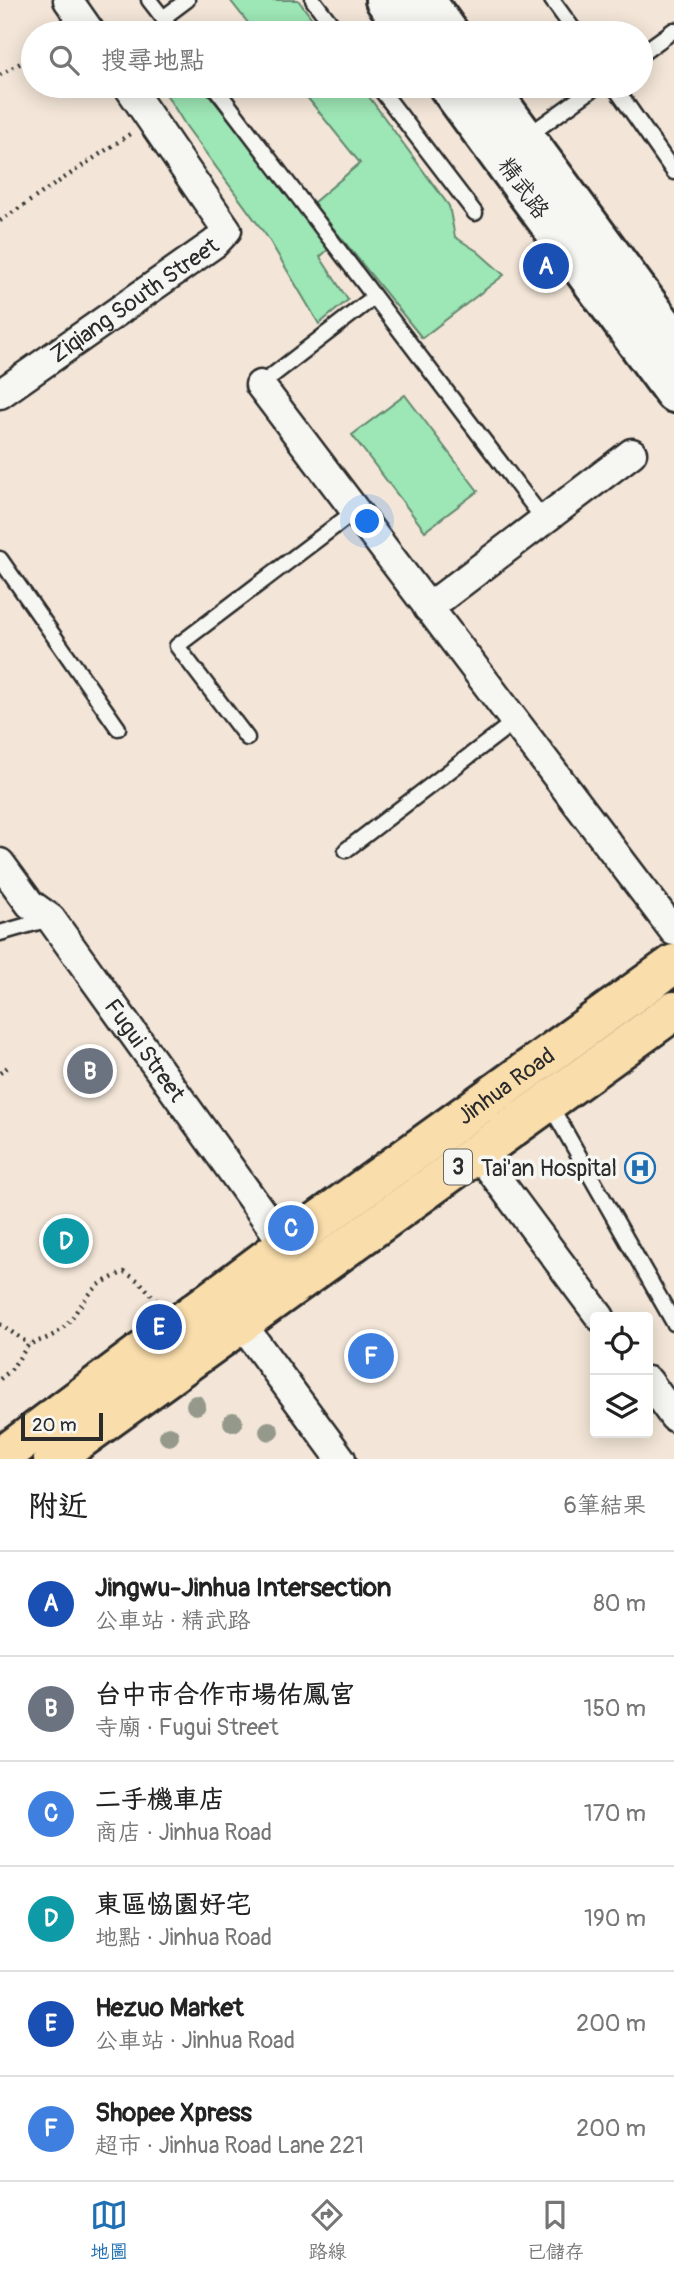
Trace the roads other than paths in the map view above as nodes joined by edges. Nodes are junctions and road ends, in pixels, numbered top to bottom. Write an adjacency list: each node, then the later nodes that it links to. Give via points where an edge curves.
1 (68, 0): 9 (street)
2 (149, 0): 8 (lane)
3 (187, 0): 8 (lane)
4 (313, 0): 11 (lane)
5 (385, 0): 12 (street)
6 (425, 0): 13 (street)
7 (552, 0): 14 (lane)
8 (163, 18): 10 (lane)
9 (83, 21)
10 (165, 21)
11 (329, 21)
12 (401, 21)
13 (440, 21)
14 (567, 21)
15 (674, 30): 16 (lane)
16 (653, 45)
17 (136, 98): 30 (street, Ziqiang South Street, via 227,230)
18 (223, 98): 27 (lane)
19 (387, 98): 26 (lane)
20 (457, 98): 31 (street, 精武路)
21 (496, 98): 24 (street, 精武路)
22 (580, 98): 24 (lane)
23 (622, 98): 25 (lane)
24 (525, 138): 28 (street, 精武路)
25 (674, 172)
26 (475, 213)
27 (374, 297): 29 (lane); 34 (lane)
28 (674, 340)
29 (260, 385): 33 (street)
30 (2, 387)
31 (674, 393)
32 (632, 453): 34 (street)
33 (355, 511): 36 (street); 39 (lane, via 177,646)
34 (544, 520): 36 (street)
35 (0, 559): 38 (lane)
36 (428, 608): 37 (street)
37 (515, 721): 40 (lane); 43 (street)
38 (118, 728)
39 (247, 738)
40 (346, 850)
41 (0, 863): 42 (street, Fugui Street, via 30,904)
42 (51, 919): 44 (lane); 49 (street, Fugui Street)
43 (674, 931)
44 (0, 933)
45 (674, 964): 49 (main road, Jinhua Road / 3)
46 (674, 1011): 47 (main road, Jinhua Road / 3)
47 (549, 1102): 48 (main road, Jinhua Road / 3); 52 (lane)
48 (478, 1153): 50 (street); 51 (main road, Jinhua Road / 3)
49 (285, 1245): 51 (street); 55 (main road, Jinhua Road / 3)
50 (596, 1312)
51 (241, 1323): 56 (main road, Jinhua Road / 3); 57 (street)
52 (674, 1323)
53 (653, 1388): 54 (street)
54 (674, 1417)
55 (0, 1458)
56 (53, 1459)
57 (341, 1459)

